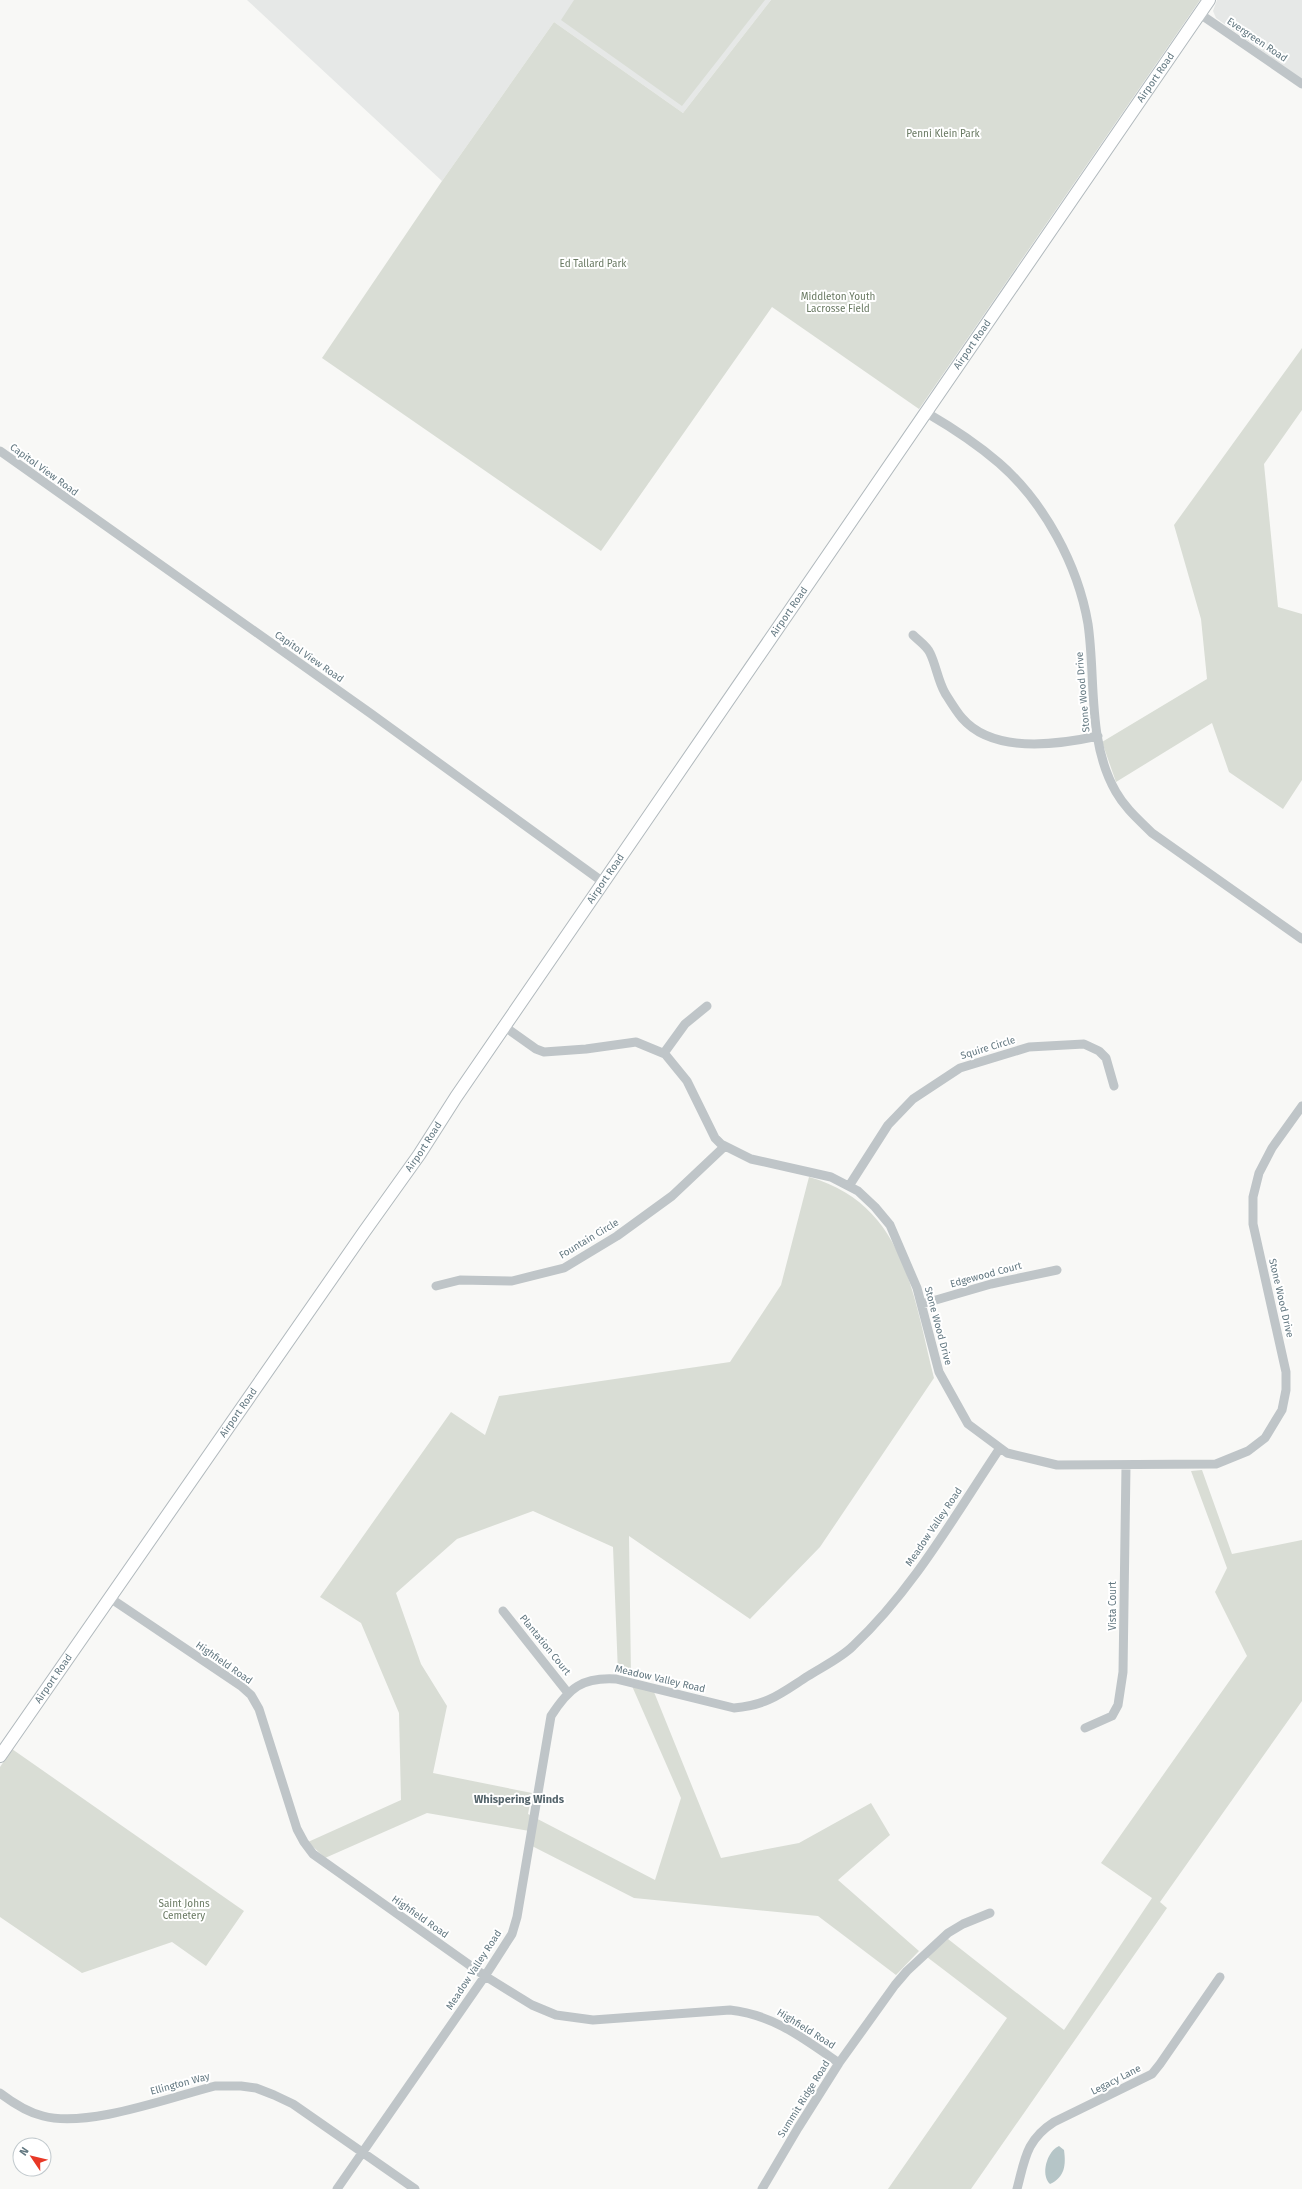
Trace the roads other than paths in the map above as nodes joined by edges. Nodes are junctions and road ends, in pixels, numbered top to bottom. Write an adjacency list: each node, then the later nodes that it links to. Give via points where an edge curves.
1 (1209, 0): 2 (street, Airport Road)
2 (1200, 14): 3 (street, Evergreen Road); 4 (street, Airport Road)
3 (1302, 84)
4 (927, 412): 7 (street, Stone Wood Drive, via 999,463 1035,504 1069,561 1088,624); 8 (street, Airport Road)
5 (0, 451): 8 (street, Capitol View Road, via 370,713)
6 (913, 635): 7 (street, via 930,652 944,691 963,719 983,734 1028,744 1070,742)
7 (1098, 736): 9 (street, Stone Wood Drive, via 1106,770 1116,792 1133,815 1152,832)
8 (603, 882): 11 (street, Airport Road)
9 (1302, 939)
10 (707, 1006): 12 (street, via 685,1024)
11 (504, 1027): 12 (street, Stone Wood Drive, via 536,1050 544,1052 636,1042); 22 (street, Airport Road, via 419,1155)
12 (664, 1053): 15 (street, Stone Wood Drive, via 687,1080 715,1138)
13 (1114, 1086): 16 (street, Squire Circle, via 1106,1058 1099,1051 1084,1044 1029,1048 960,1068 913,1099 888,1125)
14 (1302, 1106): 21 (street, Stone Wood Drive, via 1272,1148 1259,1173 1253,1198 1253,1224 1286,1372 1282,1410 1265,1438 1248,1451 1216,1464)
15 (725, 1146): 16 (street, Stone Wood Drive, via 751,1158 831,1177); 18 (street, Fountain Circle, via 672,1196 617,1236 564,1268 512,1281 460,1280)
16 (849, 1186): 19 (street, Stone Wood Drive, via 865,1198 890,1225)
17 (1057, 1270): 19 (street, Edgewood Court, via 992,1284)
18 (436, 1286)
19 (922, 1304): 20 (street, Stone Wood Drive, via 939,1372 968,1424)
20 (1000, 1448): 21 (street, Stone Wood Drive, via 1007,1453 1057,1465); 24 (street, Meadow Valley Road, via 920,1568 884,1614 852,1647 770,1701 752,1707 734,1708 616,1679 598,1678 576,1686)
21 (1126, 1466): 25 (street, Vista Court, via 1123,1672 1118,1704 1112,1716)
22 (110, 1598): 26 (street, Airport Road); 28 (street, Highfield Road, via 241,1686 250,1696 259,1709 297,1829 313,1854)
23 (503, 1611): 24 (street, Plantation Court)
24 (568, 1693): 28 (street, Meadow Valley Road, via 551,1716 513,1928)
25 (1085, 1728)
26 (0, 1756)
27 (990, 1913): 30 (street, Summit Ridge Road, via 948,1933 907,1971 894,1985)
28 (485, 1976): 30 (street, Highfield Road, via 532,2005 556,2015 577,2019 730,2010 747,2012 782,2025); 32 (street, Meadow Valley Road)
29 (1220, 1977): 36 (street, Legacy Lane, via 1152,2074 1054,2122 1041,2131 1025,2156)
30 (839, 2063): 35 (street, Summit Ridge Road)
31 (0, 2093): 32 (street, Ellington Way, via 29,2112 43,2117 80,2118 101,2116 215,2086 256,2088 293,2104)
32 (363, 2153): 33 (street, Meadow Valley Road); 34 (street, Ellington Way)
33 (337, 2189)
34 (415, 2189)
35 (762, 2189)
36 (1017, 2189)

